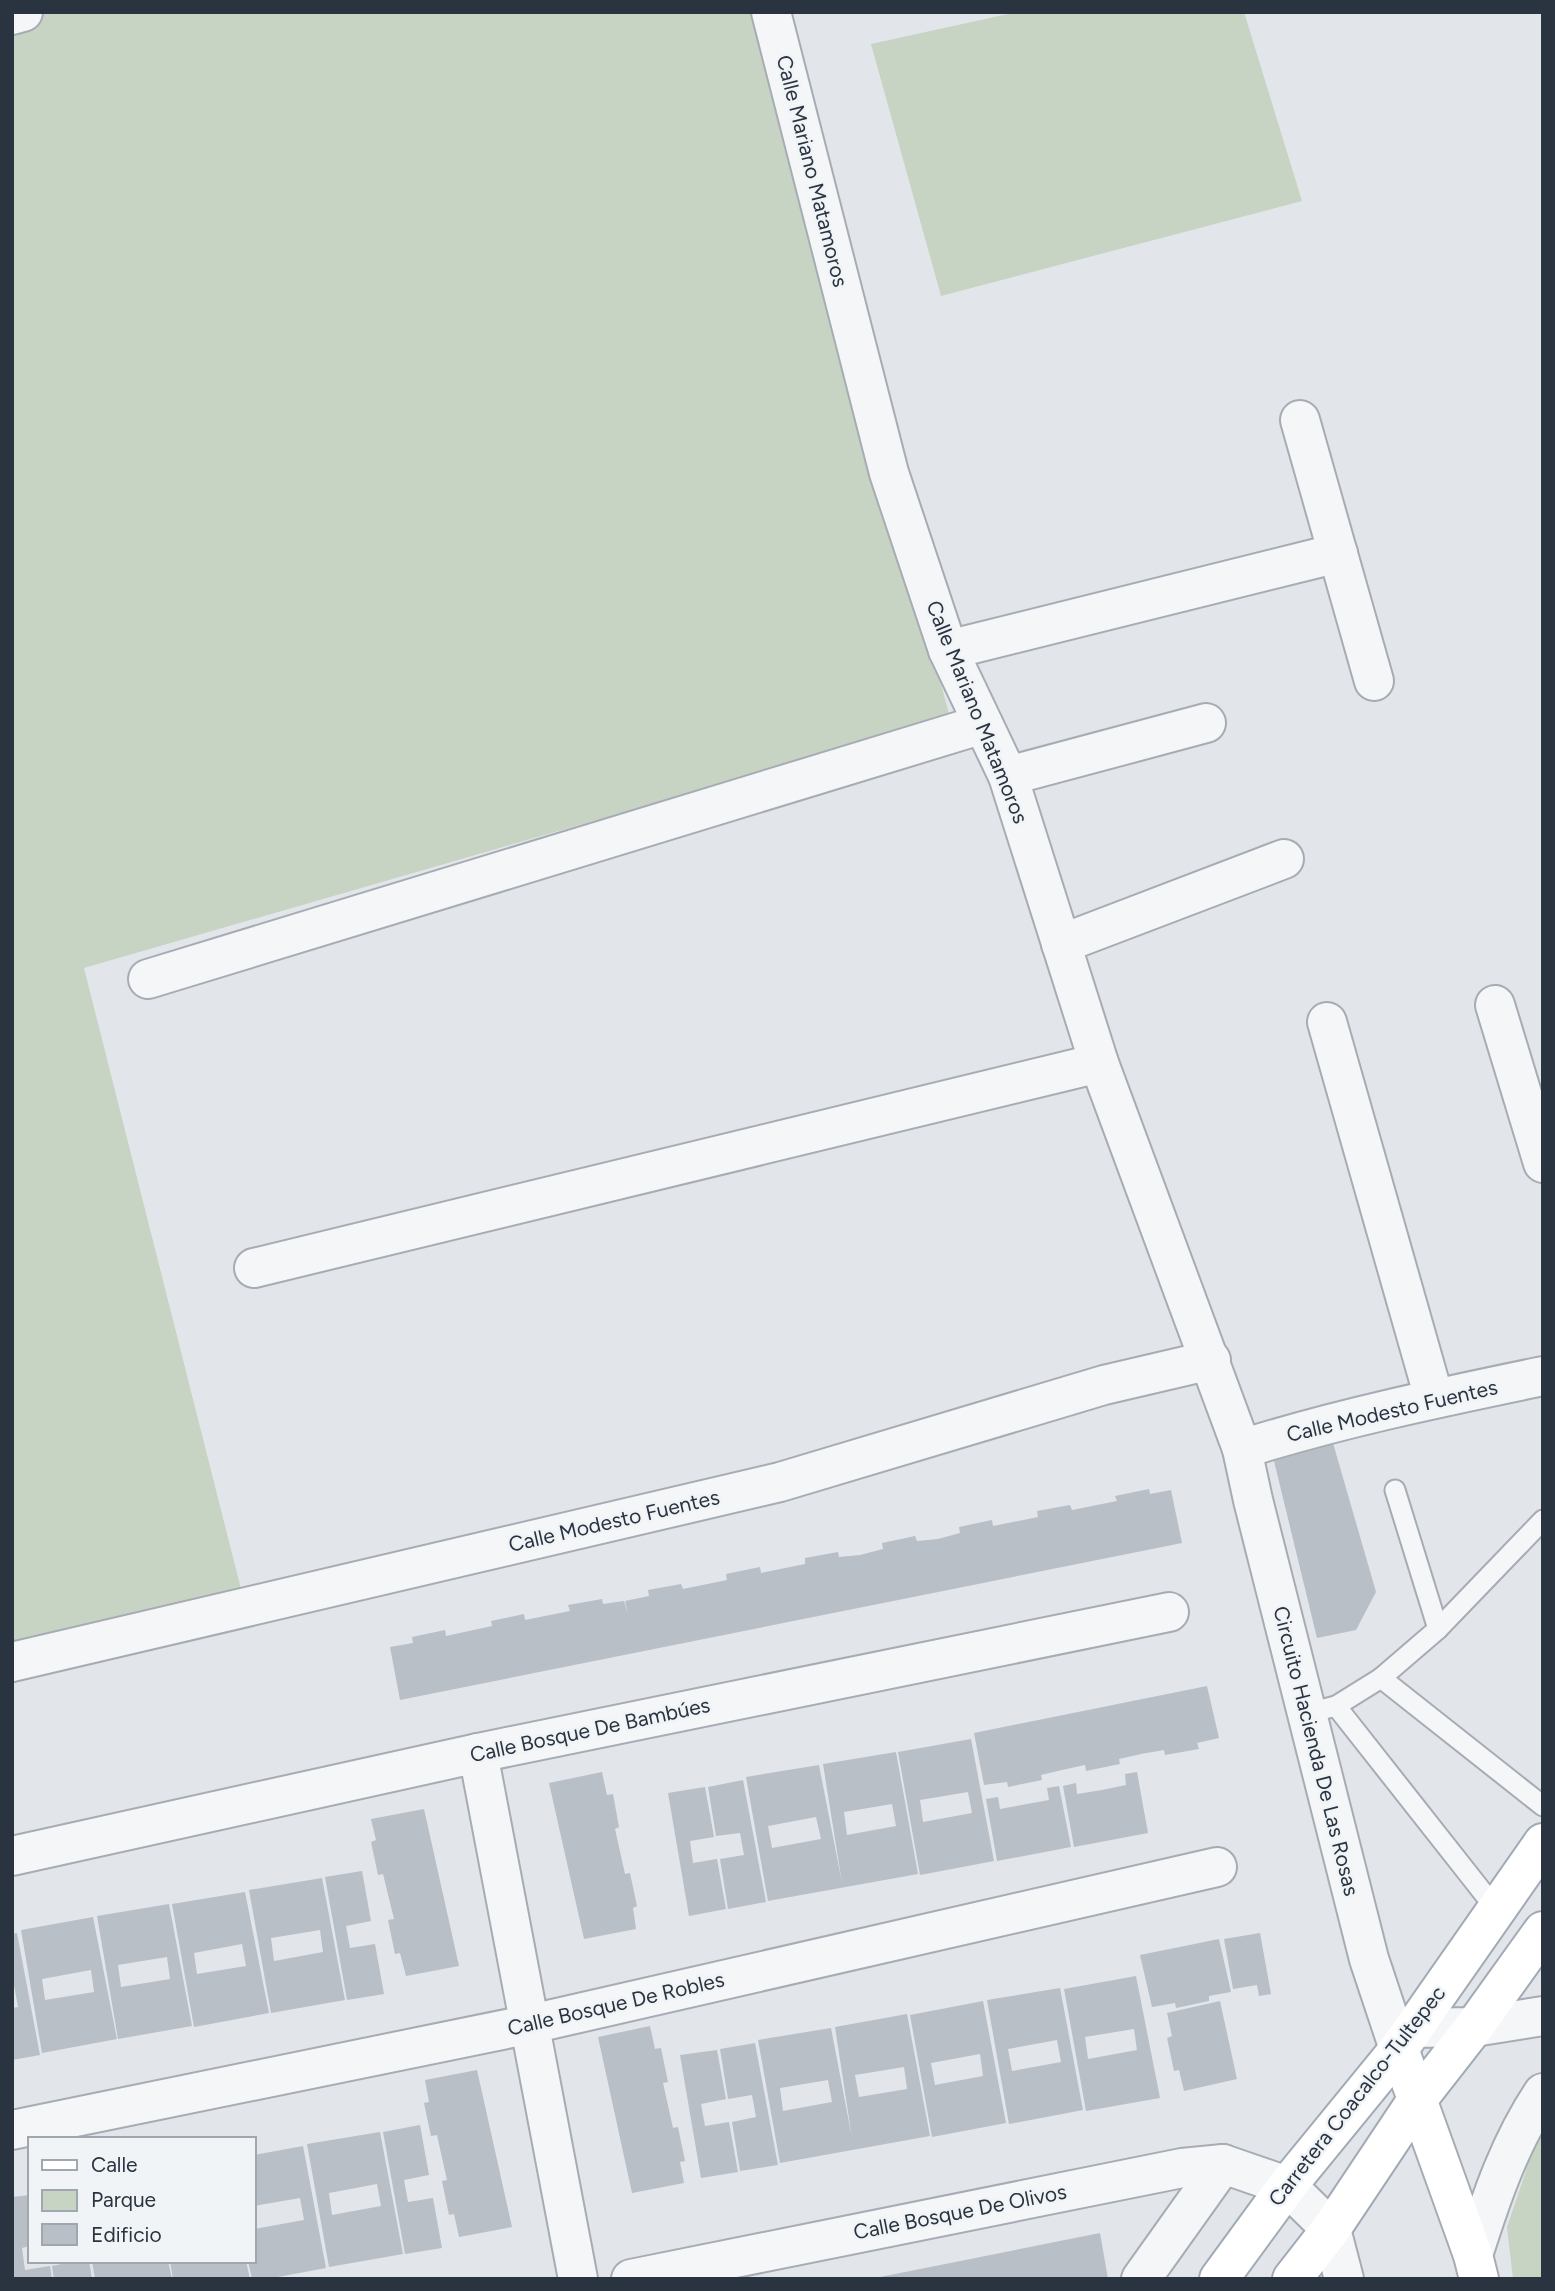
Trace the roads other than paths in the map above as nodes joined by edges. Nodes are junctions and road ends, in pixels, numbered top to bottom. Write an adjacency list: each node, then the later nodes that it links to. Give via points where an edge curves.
1 (23, 12): 3 (street)
2 (771, 12): 6 (street, Calle Mariano Matamoros, via 889,473)
3 (12, 15)
4 (1300, 420): 5 (street)
5 (1338, 553): 6 (street); 7 (street)
6 (948, 650): 9 (street, Calle Mariano Matamoros)
7 (1374, 681)
8 (1206, 723): 10 (street)
9 (984, 724): 10 (street, Calle Mariano Matamoros); 13 (street)
10 (1008, 776): 12 (street, Calle Mariano Matamoros)
11 (1284, 859): 12 (street)
12 (1060, 944): 16 (street, Calle Mariano Matamoros)
13 (148, 979)
14 (1495, 1005): 17 (street)
15 (1327, 1022): 21 (street)
16 (1098, 1063): 18 (street); 19 (street, Calle Mariano Matamoros)
17 (1543, 1163)
18 (254, 1268)
19 (1211, 1360): 22 (street, Circuito Hacienda De Las Rosas); 27 (street, Calle Modesto Fuentes, via 1104,1385 780,1482)
20 (1543, 1376): 21 (street, Calle Modesto Fuentes)
21 (1434, 1398): 22 (street, Calle Modesto Fuentes)
22 (1242, 1449): 29 (street, Circuito Hacienda De Las Rosas)
23 (1395, 1490): 26 (lane)
24 (1543, 1520): 26 (lane)
25 (1169, 1612): 30 (street, Calle Bosque De Bambúes)
26 (1438, 1629): 28 (lane)
27 (12, 1662)
28 (1381, 1678): 29 (lane); 31 (lane)
29 (1321, 1710): 35 (lane); 40 (street, Circuito Hacienda De Las Rosas, via 1369,1959)
30 (478, 1753): 33 (street, Calle Bosque De Bambúes); 38 (street)
31 (1543, 1806)
32 (1543, 1843): 35 (main road, Carretera Coacalco-Tultepec)
33 (12, 1856)
34 (1217, 1867): 38 (street, Calle Bosque De Robles)
35 (1496, 1909): 40 (main road, Carretera Coacalco-Tultepec)
36 (1543, 1931): 39 (main road)
37 (1543, 2016): 39 (street)
38 (531, 2024): 43 (street, Calle Bosque De Robles); 48 (street)
39 (1474, 2027): 40 (street); 42 (main road)
40 (1407, 2038): 42 (main road); 45 (main road, Carretera Coacalco-Tultepec)
41 (1543, 2093): 47 (street, via 1527,2116 1495,2186)
42 (1417, 2101): 46 (main road); 47 (main road)
43 (12, 2130)
44 (1223, 2164): 45 (street, Calle Bosque De Olivos); 49 (street, Calle Bosque De Olivos, via 1182,2168); 50 (street)
45 (1287, 2186): 46 (street); 51 (main road, Carretera Coacalco-Tultepec)
46 (1331, 2229): 52 (main road); 53 (street)
47 (1476, 2267)
48 (578, 2279)
49 (631, 2279)
50 (1141, 2279)
51 (1219, 2279)
52 (1292, 2279)
53 (1343, 2279)

